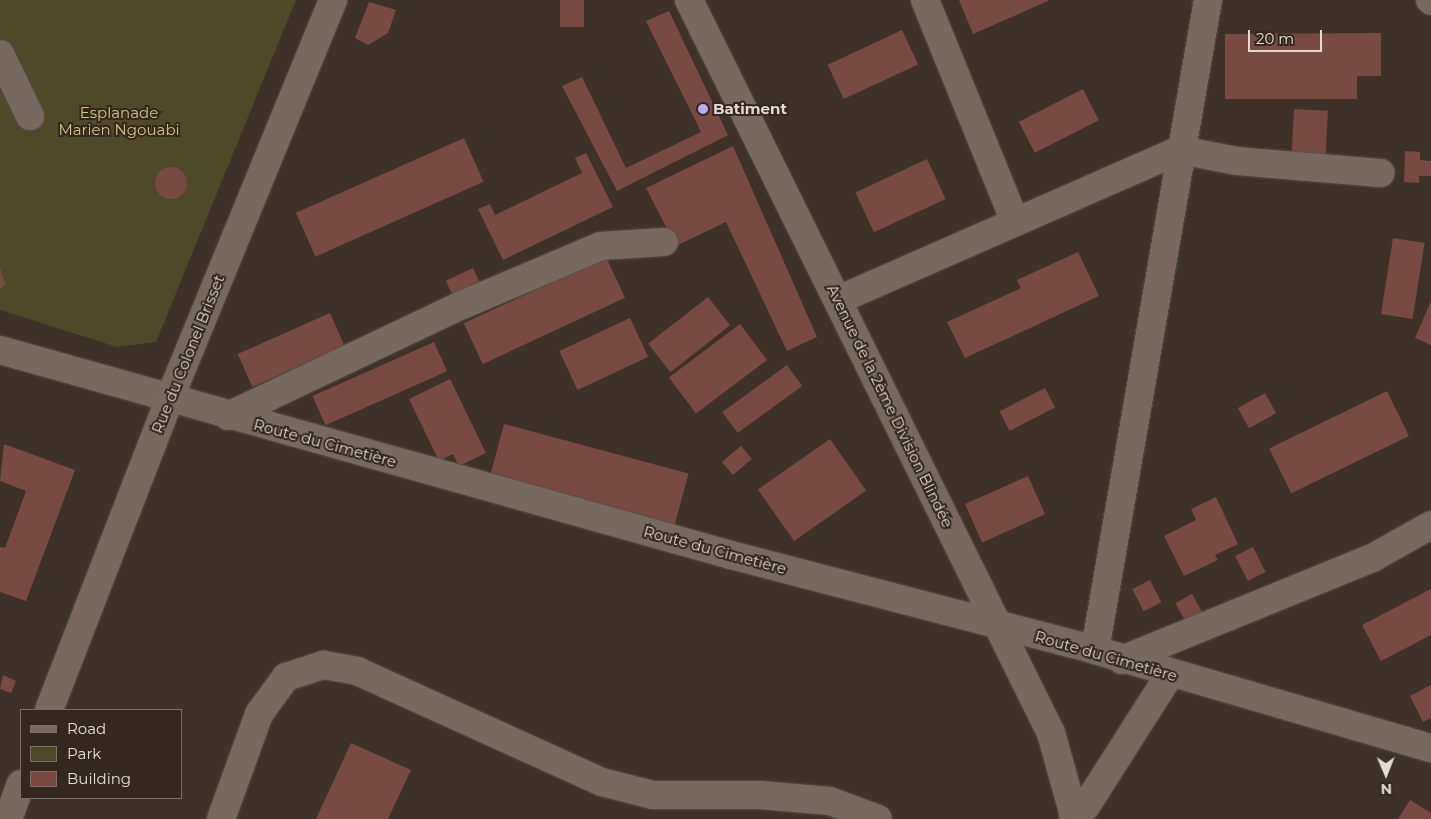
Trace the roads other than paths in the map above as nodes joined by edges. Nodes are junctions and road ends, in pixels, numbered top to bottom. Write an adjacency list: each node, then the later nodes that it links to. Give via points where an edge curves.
1 (333, 0): 13 (street, Rue du Colonel Brisset)
2 (689, 0): 11 (street, Avenue de la 2ème Division Blindée)
3 (925, 0): 9 (street)
4 (1208, 0): 7 (street)
5 (0, 54): 6 (street)
6 (30, 116)
7 (1180, 150): 8 (street, via 1237,161); 9 (street); 17 (street, via 1140,405)
8 (1380, 173)
9 (1015, 222): 11 (street)
10 (664, 242): 14 (street, via 600,246 462,305)
11 (838, 300): 16 (street, Avenue de la 2ème Division Blindée)
12 (0, 350): 13 (street, Route du Cimetière)
13 (169, 400): 14 (street, Route du Cimetière); 20 (street, Rue du Colonel Brisset)
14 (228, 416): 16 (street, Route du Cimetière)
15 (1431, 525): 18 (street, via 1374,557)
16 (997, 626): 17 (street, Route du Cimetière); 23 (street, Avenue de la 2ème Division Blindée, via 1051,733)
17 (1095, 650): 18 (street, Route du Cimetière)
18 (1122, 660): 19 (street, Route du Cimetière)
19 (1170, 674): 21 (street, Route du Cimetière); 23 (street)
20 (50, 709)
21 (1431, 748)
22 (20, 787): 24 (street)
23 (1084, 815)
24 (8, 819)
25 (221, 819): 26 (street, via 259,714 286,677 324,665 358,671 602,782 653,795 760,795 830,801)
26 (878, 819)

